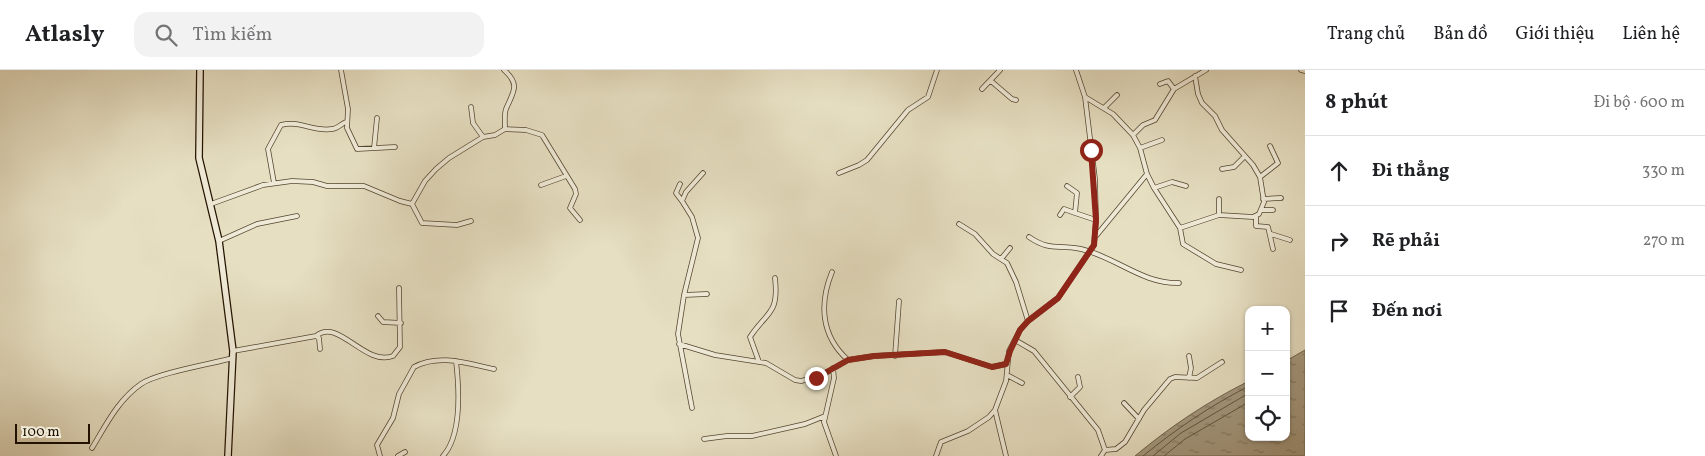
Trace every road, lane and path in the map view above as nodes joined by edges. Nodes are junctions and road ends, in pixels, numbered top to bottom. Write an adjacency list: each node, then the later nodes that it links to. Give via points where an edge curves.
1 (200, 70): 47 (main road, via 199,158)
2 (341, 70): 21 (street, via 348,109)
3 (504, 70): 22 (street, via 510,75 514,89 505,112)
4 (938, 70): 33 (street, via 928,97 908,110 860,166)
5 (1000, 70): 11 (street)
6 (1076, 70): 16 (street)
7 (1206, 70): 10 (street)
8 (1301, 70): 9 (street)
9 (1305, 71)
10 (1195, 76): 14 (street); 30 (street, via 1202,103)
11 (992, 82): 13 (street); 17 (street)
12 (1160, 84): 14 (street, via 1168,81)
13 (982, 89)
14 (1174, 89): 23 (street, via 1155,120 1143,125)
15 (1117, 95): 19 (street)
16 (1085, 97): 19 (street); 57 (street, via 1095,179)
17 (1016, 100)
18 (472, 107): 24 (street, via 473,123)
19 (1104, 108): 23 (street)
20 (377, 118): 28 (street)
21 (346, 122): 28 (street, via 357,149); 37 (street, via 332,129 312,128 298,122 281,125 268,149)
22 (505, 129): 24 (street); 35 (street, via 542,135)
23 (1133, 135): 29 (street)
24 (483, 137): 48 (street, via 436,169)
25 (1162, 140): 29 (street)
26 (1270, 146): 36 (street, via 1278,163)
27 (395, 147): 28 (street)
28 (374, 148)
29 (1140, 148): 34 (street)
30 (1245, 156): 31 (street, via 1234,167); 36 (street)
31 (1222, 169)
32 (703, 173): 46 (street)
33 (839, 173)
34 (1147, 174): 42 (street); 62 (street)
35 (566, 176): 39 (street); 56 (street, via 576,192 570,208)
36 (1260, 178): 45 (street)
37 (274, 182): 47 (street); 48 (street, via 364,186)
38 (680, 184): 46 (street, via 676,193)
39 (541, 185)
40 (1067, 186): 51 (street, via 1077,193)
41 (1186, 186): 42 (street, via 1172,182)
42 (1154, 188): 60 (street)
43 (1281, 198): 45 (street)
44 (1219, 199): 53 (street)
45 (1263, 199): 49 (street)
46 (682, 201): 76 (street, via 692,217 698,238)
47 (211, 204): 65 (main road)
48 (412, 204): 58 (street, via 422,223)
49 (1261, 210): 50 (street); 55 (street)
50 (1273, 210)
51 (1076, 213): 52 (street, via 1064,209); 57 (street)
52 (1060, 215)
53 (1220, 215): 55 (street); 60 (street)
54 (297, 216): 65 (street, via 257,224)
55 (1256, 216): 61 (street, via 1256,226 1268,227)
56 (580, 220)
57 (1096, 220): 62 (street)
58 (471, 221)
59 (959, 224): 69 (street, via 975,234)
60 (1180, 228): 70 (street, via 1186,246 1216,264)
61 (1271, 234): 64 (street); 67 (street)
62 (1096, 236): 68 (street)
63 (1029, 237): 68 (street, via 1052,248)
64 (1290, 240)
65 (219, 241): 85 (main road)
66 (1010, 248): 69 (street)
67 (1273, 249)
68 (1091, 252): 73 (street, via 1149,280); 79 (street, via 1058,298)
69 (1001, 259): 79 (street, via 1011,269)
70 (1241, 270)
71 (832, 272): 89 (street, via 823,302 824,320 834,344)
72 (775, 278): 91 (street, via 773,310 750,337)
73 (1179, 283)
74 (399, 288): 80 (street)
75 (707, 294): 76 (street)
76 (684, 295): 83 (street)
77 (899, 301): 86 (street)
78 (378, 316): 80 (street, via 383,322)
79 (1028, 321): 82 (street)
80 (401, 322): 81 (street, via 400,347 390,358 380,358 363,351 333,332)
81 (316, 336): 84 (street); 85 (street)
82 (1015, 340): 93 (street); 100 (street, via 1034,351)
83 (679, 344): 91 (street, via 715,355); 102 (street)
84 (320, 349)
85 (233, 351): 88 (main road)
86 (895, 356): 89 (street); 93 (street, via 945,352 992,367)
87 (1189, 356): 98 (street)
88 (233, 358): 107 (street, via 140,385 118,406); 110 (main road)
89 (848, 360): 94 (street)
90 (456, 361): 95 (street); 111 (street, via 418,364 410,371 393,418 376,446); 113 (street, via 460,396 458,411 449,448)
91 (759, 362): 94 (street, via 801,381 821,376)
92 (1222, 362): 98 (street, via 1202,376)
93 (1006, 364): 96 (street)
94 (833, 368): 104 (street)
95 (494, 369)
96 (1007, 374): 99 (street); 103 (street)
97 (1078, 377): 100 (street, via 1080,387)
98 (1189, 378): 105 (street, via 1170,379)
99 (1022, 382)
100 (1070, 397): 108 (street, via 1098,430)
101 (1124, 403): 105 (street)
102 (692, 408)
103 (995, 410): 115 (street, via 968,431 941,442); 116 (street)
104 (825, 416): 106 (street, via 805,424 747,437); 114 (street, via 824,422)
105 (1139, 419): 108 (street, via 1125,442)
106 (704, 439)
107 (92, 448)
108 (1105, 450): 117 (street)
109 (405, 452): 112 (street)
110 (228, 456)
111 (380, 456)
112 (398, 456)
113 (443, 456)
114 (836, 456)
115 (936, 456)
116 (1006, 456)
117 (1101, 456)

